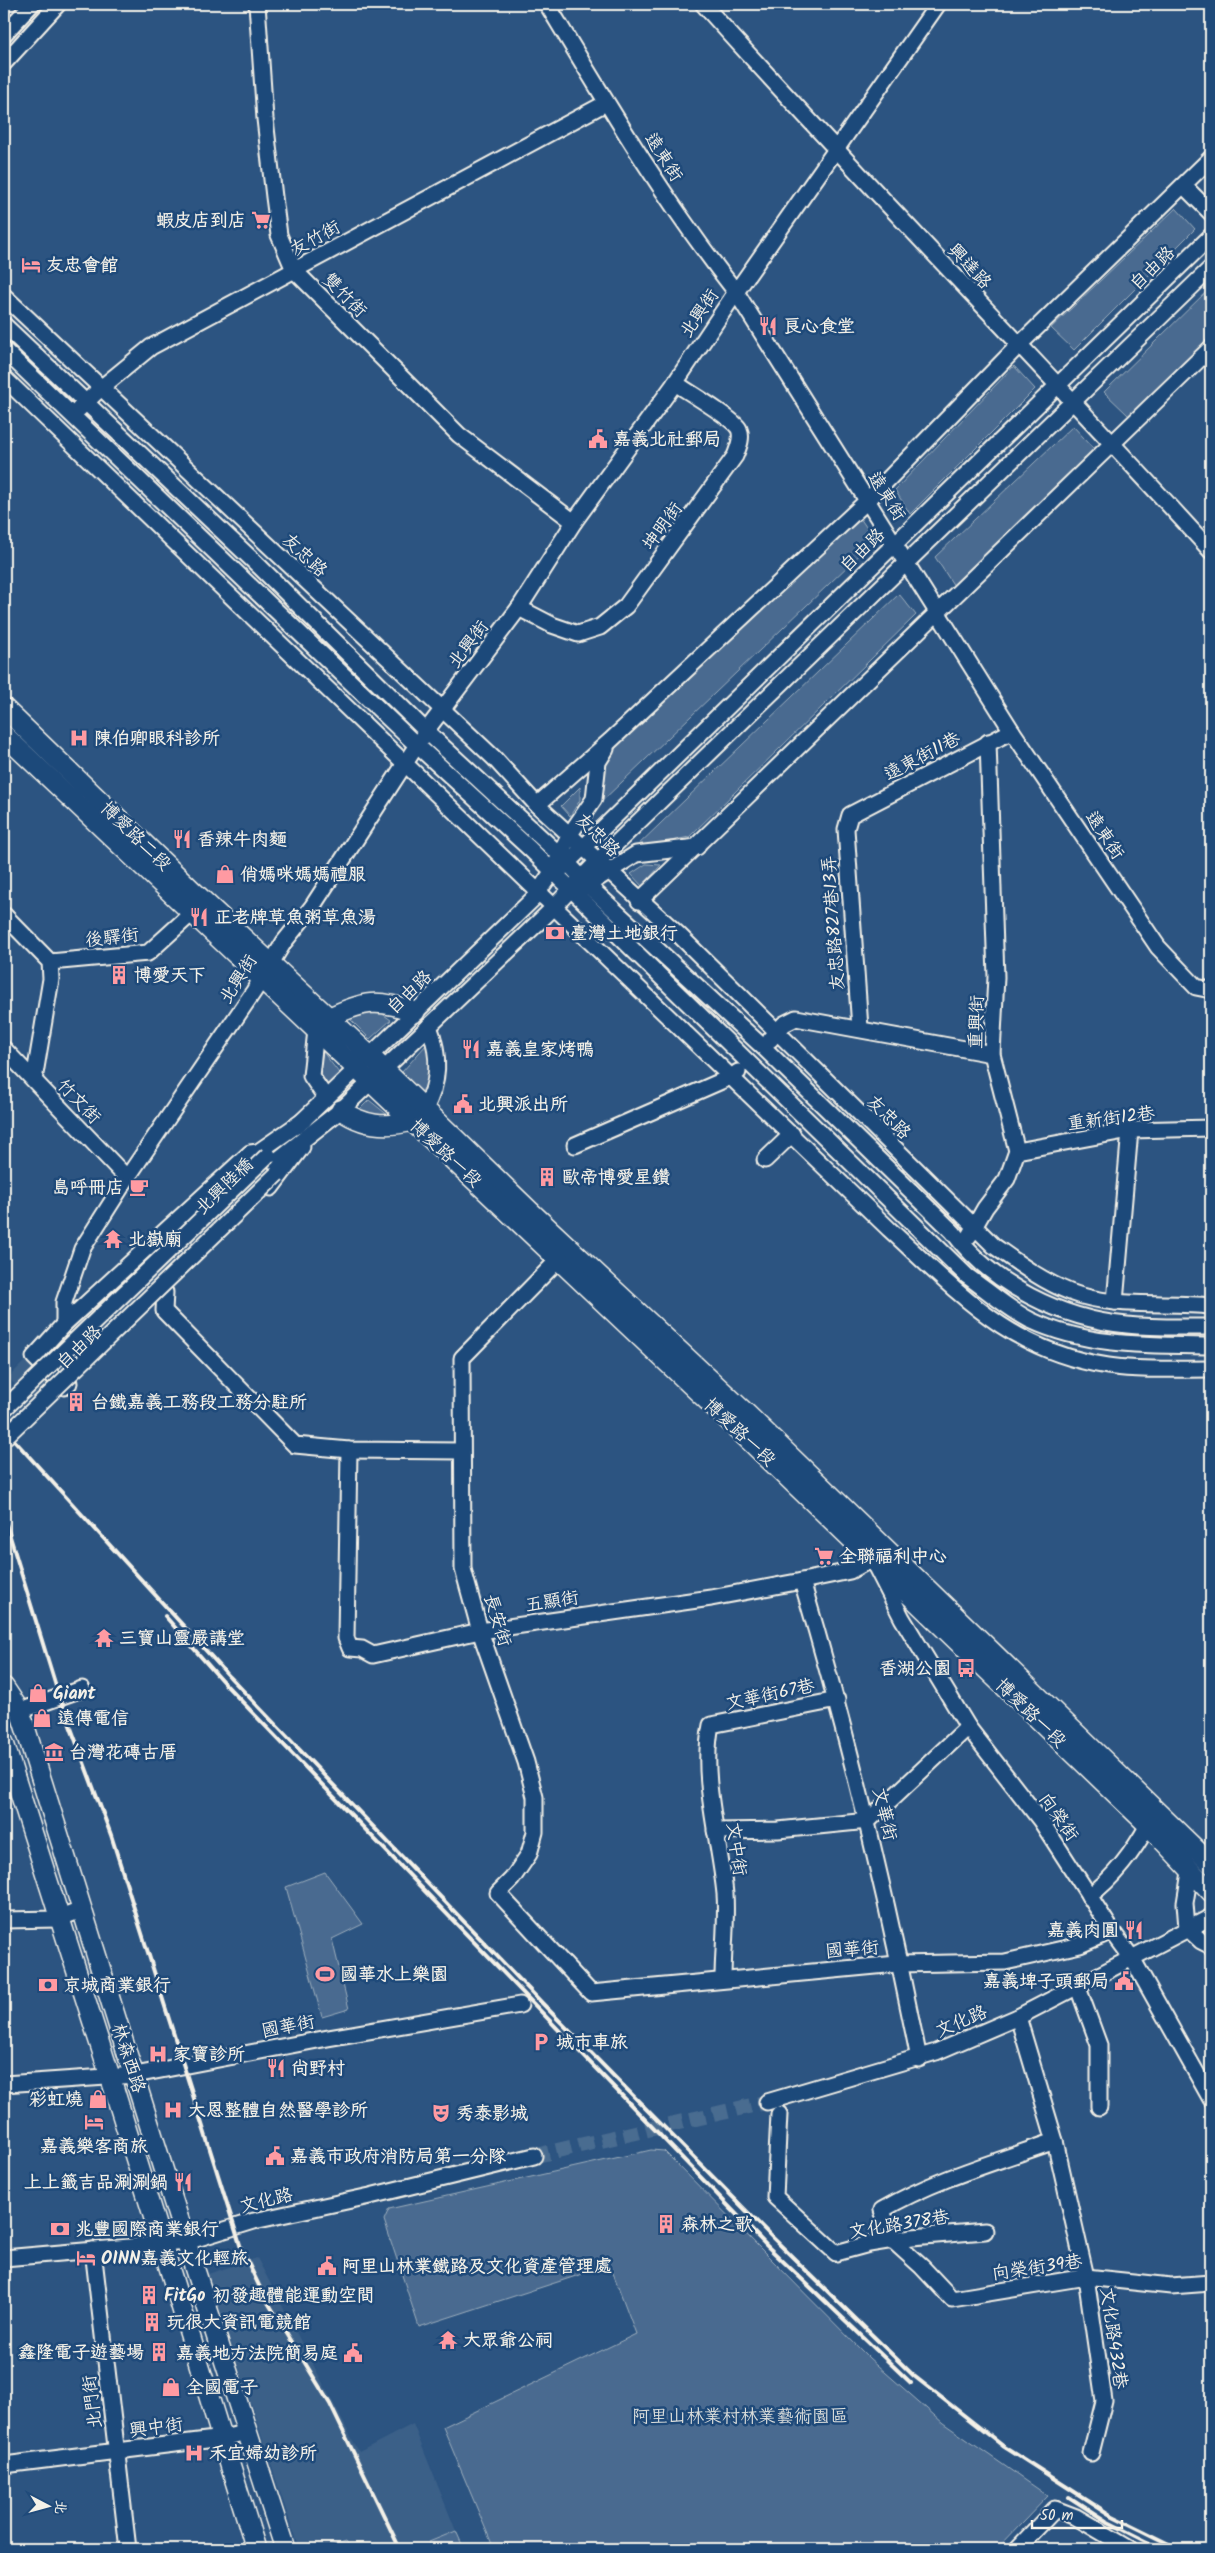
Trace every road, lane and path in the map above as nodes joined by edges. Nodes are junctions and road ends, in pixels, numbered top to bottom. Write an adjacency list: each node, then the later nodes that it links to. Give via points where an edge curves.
1 (32, 4): 7 (street)
2 (58, 4): 8 (street)
3 (257, 4): 16 (street, 雙竹街, via 274,197 280,235)
4 (547, 4): 9 (street, 遠東街)
5 (703, 4): 10 (street, 興達路)
6 (938, 4): 10 (street, 北興街)
7 (4, 34)
8 (4, 63)
9 (606, 103): 16 (street, 友竹街); 17 (street, 遠東街, via 703,250)
10 (835, 148): 17 (street, 北興街); 20 (street, 興達路)
11 (1211, 158): 12 (street, 自由路)
12 (1184, 186): 13 (street); 20 (street, 自由路)
13 (1211, 213)
14 (1211, 236): 25 (street, 自由路)
15 (1211, 268): 27 (street, 自由路)
16 (294, 270): 26 (street, 友竹街, via 151,347); 33 (street, 雙竹街, via 459,435)
17 (736, 292): 24 (street, 北興街); 32 (street, 遠東街)
18 (4, 296): 26 (street, 友忠路)
19 (4, 325): 28 (street, 友忠路)
20 (1018, 346): 25 (street, 興達路); 32 (street, 自由路)
21 (1211, 348): 31 (street)
22 (4, 350): 29 (street)
23 (4, 378): 30 (street)
24 (675, 384): 33 (street, 北興街); 37 (street, 坤明街, via 739,428 741,439 736,456 626,606 600,627 578,634)
25 (1058, 385): 27 (street, 興達路); 34 (street, 自由路)
26 (102, 387): 28 (street, 友竹街); 40 (street, 友忠路)
27 (1074, 401): 31 (street, 興達路); 36 (street, 自由路)
28 (86, 402): 29 (street, 友竹街); 42 (street, 友忠路, via 260,566)
29 (73, 415): 30 (street, 友竹街); 46 (street)
30 (58, 430): 47 (street)
31 (1113, 443): 35 (street, 興達路); 38 (street)
32 (868, 500): 34 (street, 遠東街); 44 (street, 自由路)
33 (574, 522): 37 (street, 北興街)
34 (895, 544): 36 (street, 遠東街); 51 (street, 自由路)
35 (1211, 551)
36 (908, 562): 38 (street, 遠東街); 54 (street, 自由路)
37 (520, 608): 40 (street, 北興街)
38 (939, 612): 41 (street, 遠東街); 52 (street)
39 (4, 708): 65 (main road, 博愛路二段)
40 (441, 710): 42 (street, 北興街); 48 (street, 友忠路, via 494,758)
41 (1012, 731): 45 (street, 遠東街11巷); 67 (street, 遠東街, via 1158,947 1196,987)
42 (426, 732): 46 (street, 北興街); 53 (street, 友忠路)
43 (4, 735): 62 (main road, 博愛路二段)
44 (610, 741): 48 (street, 自由路); 50 (street, 自由路, via 598,762 594,799)
45 (988, 742): 49 (street, 遠東街11巷); 75 (street, 重興街, via 996,977)
46 (417, 746): 47 (street, 北興街); 56 (street)
47 (407, 764): 58 (street); 65 (street, 北興街, via 312,908)
48 (537, 805): 50 (street, 友忠路)
49 (850, 815): 71 (street, 友忠路827巷13弄, via 846,829)
50 (570, 834): 51 (street, 友忠路); 53 (street, 自由路)
51 (584, 847): 53 (street, 自由路); 54 (street, 友忠路)
52 (697, 847): 55 (street, 自由路, via 636,854); 60 (street)
53 (564, 860): 56 (street, 自由路); 57 (street, 友忠路)
54 (598, 861): 55 (street, 友忠路); 57 (street, 自由路)
55 (609, 872): 57 (street, 自由路); 60 (street, 友忠路)
56 (554, 874): 58 (street, 自由路); 59 (street)
57 (585, 881): 59 (street, 自由路); 73 (street, 友忠路)
58 (539, 891): 61 (street); 68 (street, 自由路)
59 (572, 892): 61 (street, 自由路); 77 (street)
60 (639, 900): 72 (street, 友忠路, via 679,935)
61 (555, 906): 70 (street, 自由路); 79 (street)
62 (192, 913): 64 (street, 後驛街, via 148,953); 66 (main road, 博愛路二段)
63 (4, 915): 64 (street)
64 (50, 962): 80 (street, via 51,979)
65 (271, 962): 66 (street, 北興街); 69 (main road, 博愛路一段)
66 (261, 979): 69 (main road, 博愛路一段); 91 (street, 北興街)
67 (1211, 990)
68 (415, 1012): 69 (main road, via 376,1002 349,1008); 76 (street, 自由路)
69 (322, 1024): 76 (main road, 博愛路一段); 78 (main road, 博愛路一段); 81 (street, via 311,1076)
70 (429, 1026): 78 (street, 自由路); 82 (street, via 434,1039 436,1080 432,1097)
71 (860, 1028): 72 (street, via 796,1018); 75 (street)
72 (776, 1032): 73 (street); 92 (street, 友忠路)
73 (764, 1048): 77 (street); 93 (street, 友忠路)
74 (4, 1049): 80 (street, 竹文街)
75 (992, 1054): 88 (street, 重興街)
76 (369, 1055): 78 (main road, 博愛路一段)
77 (749, 1062): 79 (street); 95 (street)
78 (370, 1073): 81 (street, 自由路); 82 (main road, 博愛路一段)
79 (733, 1076): 86 (street); 87 (street)
80 (34, 1080): 91 (street, 竹文街)
81 (333, 1104): 82 (main road, via 368,1124 388,1126); 83 (street, 自由路)
82 (418, 1115): 94 (main road, 博愛路一段)
83 (309, 1124): 90 (street, 自由路); 90 (street); 97 (street, 自由路, via 278,1182); 100 (street, 自由路, via 258,1152 250,1153)
84 (1211, 1128): 85 (street, 重新街12巷)
85 (1130, 1130): 88 (street, 重新街12巷); 98 (street)
86 (792, 1134): 89 (street); 96 (street)
87 (575, 1145)
88 (1017, 1151): 92 (street, via 1006,1179)
89 (765, 1160)
90 (269, 1162): 104 (street); 105 (street, 北興陸橋, bridge); 106 (street, 北興陸橋); 107 (street, bridge)
91 (127, 1178): 100 (street, 北興街, via 82,1249 64,1302)
92 (974, 1228): 93 (street); 98 (street, 友忠路, via 1016,1262 1049,1283 1085,1296)
93 (964, 1246): 95 (street); 101 (street, 友忠路, via 1020,1291 1068,1311 1126,1325)
94 (566, 1255): 109 (street, 長安街, via 462,1358); 110 (main road, 博愛路一段); 111 (main road, 博愛路一段, via 748,1415)
95 (955, 1264): 96 (street); 102 (street, via 1013,1310 1048,1327 1109,1344)
96 (946, 1281): 103 (street, via 1004,1329 1052,1352 1109,1366)
97 (165, 1292): 100 (street, 自由路, via 64,1387 34,1357); 108 (street, via 164,1311 295,1445)
98 (1115, 1302): 99 (street, 友忠路)
99 (1211, 1306)
100 (64, 1324)
101 (1211, 1327)
102 (1211, 1346)
103 (1211, 1369)
104 (4, 1398)
105 (4, 1409)
106 (4, 1424)
107 (4, 1438)
108 (348, 1450): 109 (street); 113 (street, 五顯街, via 346,1638 350,1648 362,1649 373,1655)
109 (461, 1451): 113 (street, 長安街, via 463,1569)
110 (872, 1559): 111 (street, 五顯街); 112 (street, 五顯街, via 850,1571); 119 (street, 向榮街, via 902,1618); 122 (main road, 博愛路一段)
111 (896, 1559): 124 (main road, 博愛路一段)
112 (802, 1581): 113 (street, 五顯街, via 711,1598); 116 (street, 文華街)
113 (480, 1631): 139 (street, 長安街, via 535,1797 535,1832 529,1854 498,1893)
114 (4, 1687): 117 (main road, 林森西路)
115 (82, 1689): 117 (street)
116 (837, 1700): 118 (street, 文華街67巷); 121 (street, 文華街)
117 (12, 1714): 128 (main road, 林森西路)
118 (711, 1725): 123 (street, 文中街, via 707,1743)
119 (968, 1727): 121 (street); 127 (street, 向榮街, via 1041,1821)
120 (4, 1743): 130 (main road, 林森西路)
121 (868, 1821): 123 (street, via 778,1830); 136 (street, 文華街)
122 (1148, 1825): 125 (main road, 博愛路一段); 127 (street, via 1141,1839 1103,1886)
123 (715, 1831): 137 (street, 文中街, via 725,1895)
124 (1207, 1855)
125 (1190, 1872): 126 (main road, 博愛路一段); 132 (street, via 1185,1903)
126 (1211, 1892)
127 (1088, 1896): 133 (street, 向榮街)
128 (81, 1910): 130 (street); 144 (main road, 林森西路)
129 (1211, 1917): 132 (street, 文化路)
130 (58, 1919): 131 (street); 143 (main road, 林森西路)
131 (4, 1920)
132 (1187, 1928): 134 (street); 135 (street, 文化路)
133 (1112, 1931): 135 (street, 向榮街); 136 (street, 國華街, via 1080,1944 1004,1962)
134 (1211, 1946)
135 (1132, 1958): 138 (street, 文化路); 146 (street, 向榮街)
136 (897, 1964): 137 (street, 國華街); 142 (street, 文華街)
137 (723, 1979): 139 (street, 國華街)
138 (1077, 1986): 141 (street, 文化路); 148 (street, via 1099,2045)
139 (591, 1993)
140 (520, 2005): 144 (street, 國華街)
141 (1018, 2017): 142 (street, 文化路); 150 (street, 文化路432巷)
142 (919, 2058): 147 (street, 文化路)
143 (110, 2076): 144 (street, 國華街); 145 (street, 國華街); 155 (main road, 林森西路)
144 (135, 2076): 154 (main road, 林森西路)
145 (4, 2084)
146 (1211, 2099)
147 (767, 2102)
148 (1099, 2107)
149 (779, 2114): 153 (street, 文化路378巷, via 775,2197 836,2254)
150 (1055, 2141): 153 (street, via 952,2177 882,2210); 158 (street, 文化路432巷)
151 (534, 2156): 154 (street, 文化路, via 254,2221)
152 (985, 2231): 153 (street, 文化路378巷)
153 (892, 2240): 158 (street, 向榮街39巷, via 952,2299)
154 (186, 2242): 155 (street, 文化路); 160 (main road, 林森西路)
155 (161, 2245): 156 (street, 文化路); 161 (main road, 林森西路)
156 (93, 2250): 157 (street, 文化路); 162 (street, 北門街)
157 (4, 2258)
158 (1086, 2277): 159 (street, 向榮街39巷, via 1171,2286); 163 (street, 文化路432巷, via 1104,2401)
159 (1211, 2283)
160 (248, 2432): 161 (street); 167 (main road, 林森西路)
161 (223, 2438): 162 (street, 興中街); 166 (main road, 林森西路)
162 (117, 2451): 164 (street, 興中街); 165 (street, 北門街)
163 (1091, 2452)
164 (4, 2465)
165 (128, 2549)
166 (256, 2549)
167 (285, 2549)
168 (1017, 2549): 169 (street, via 1055,2509 1076,2516)
169 (1130, 2549)

